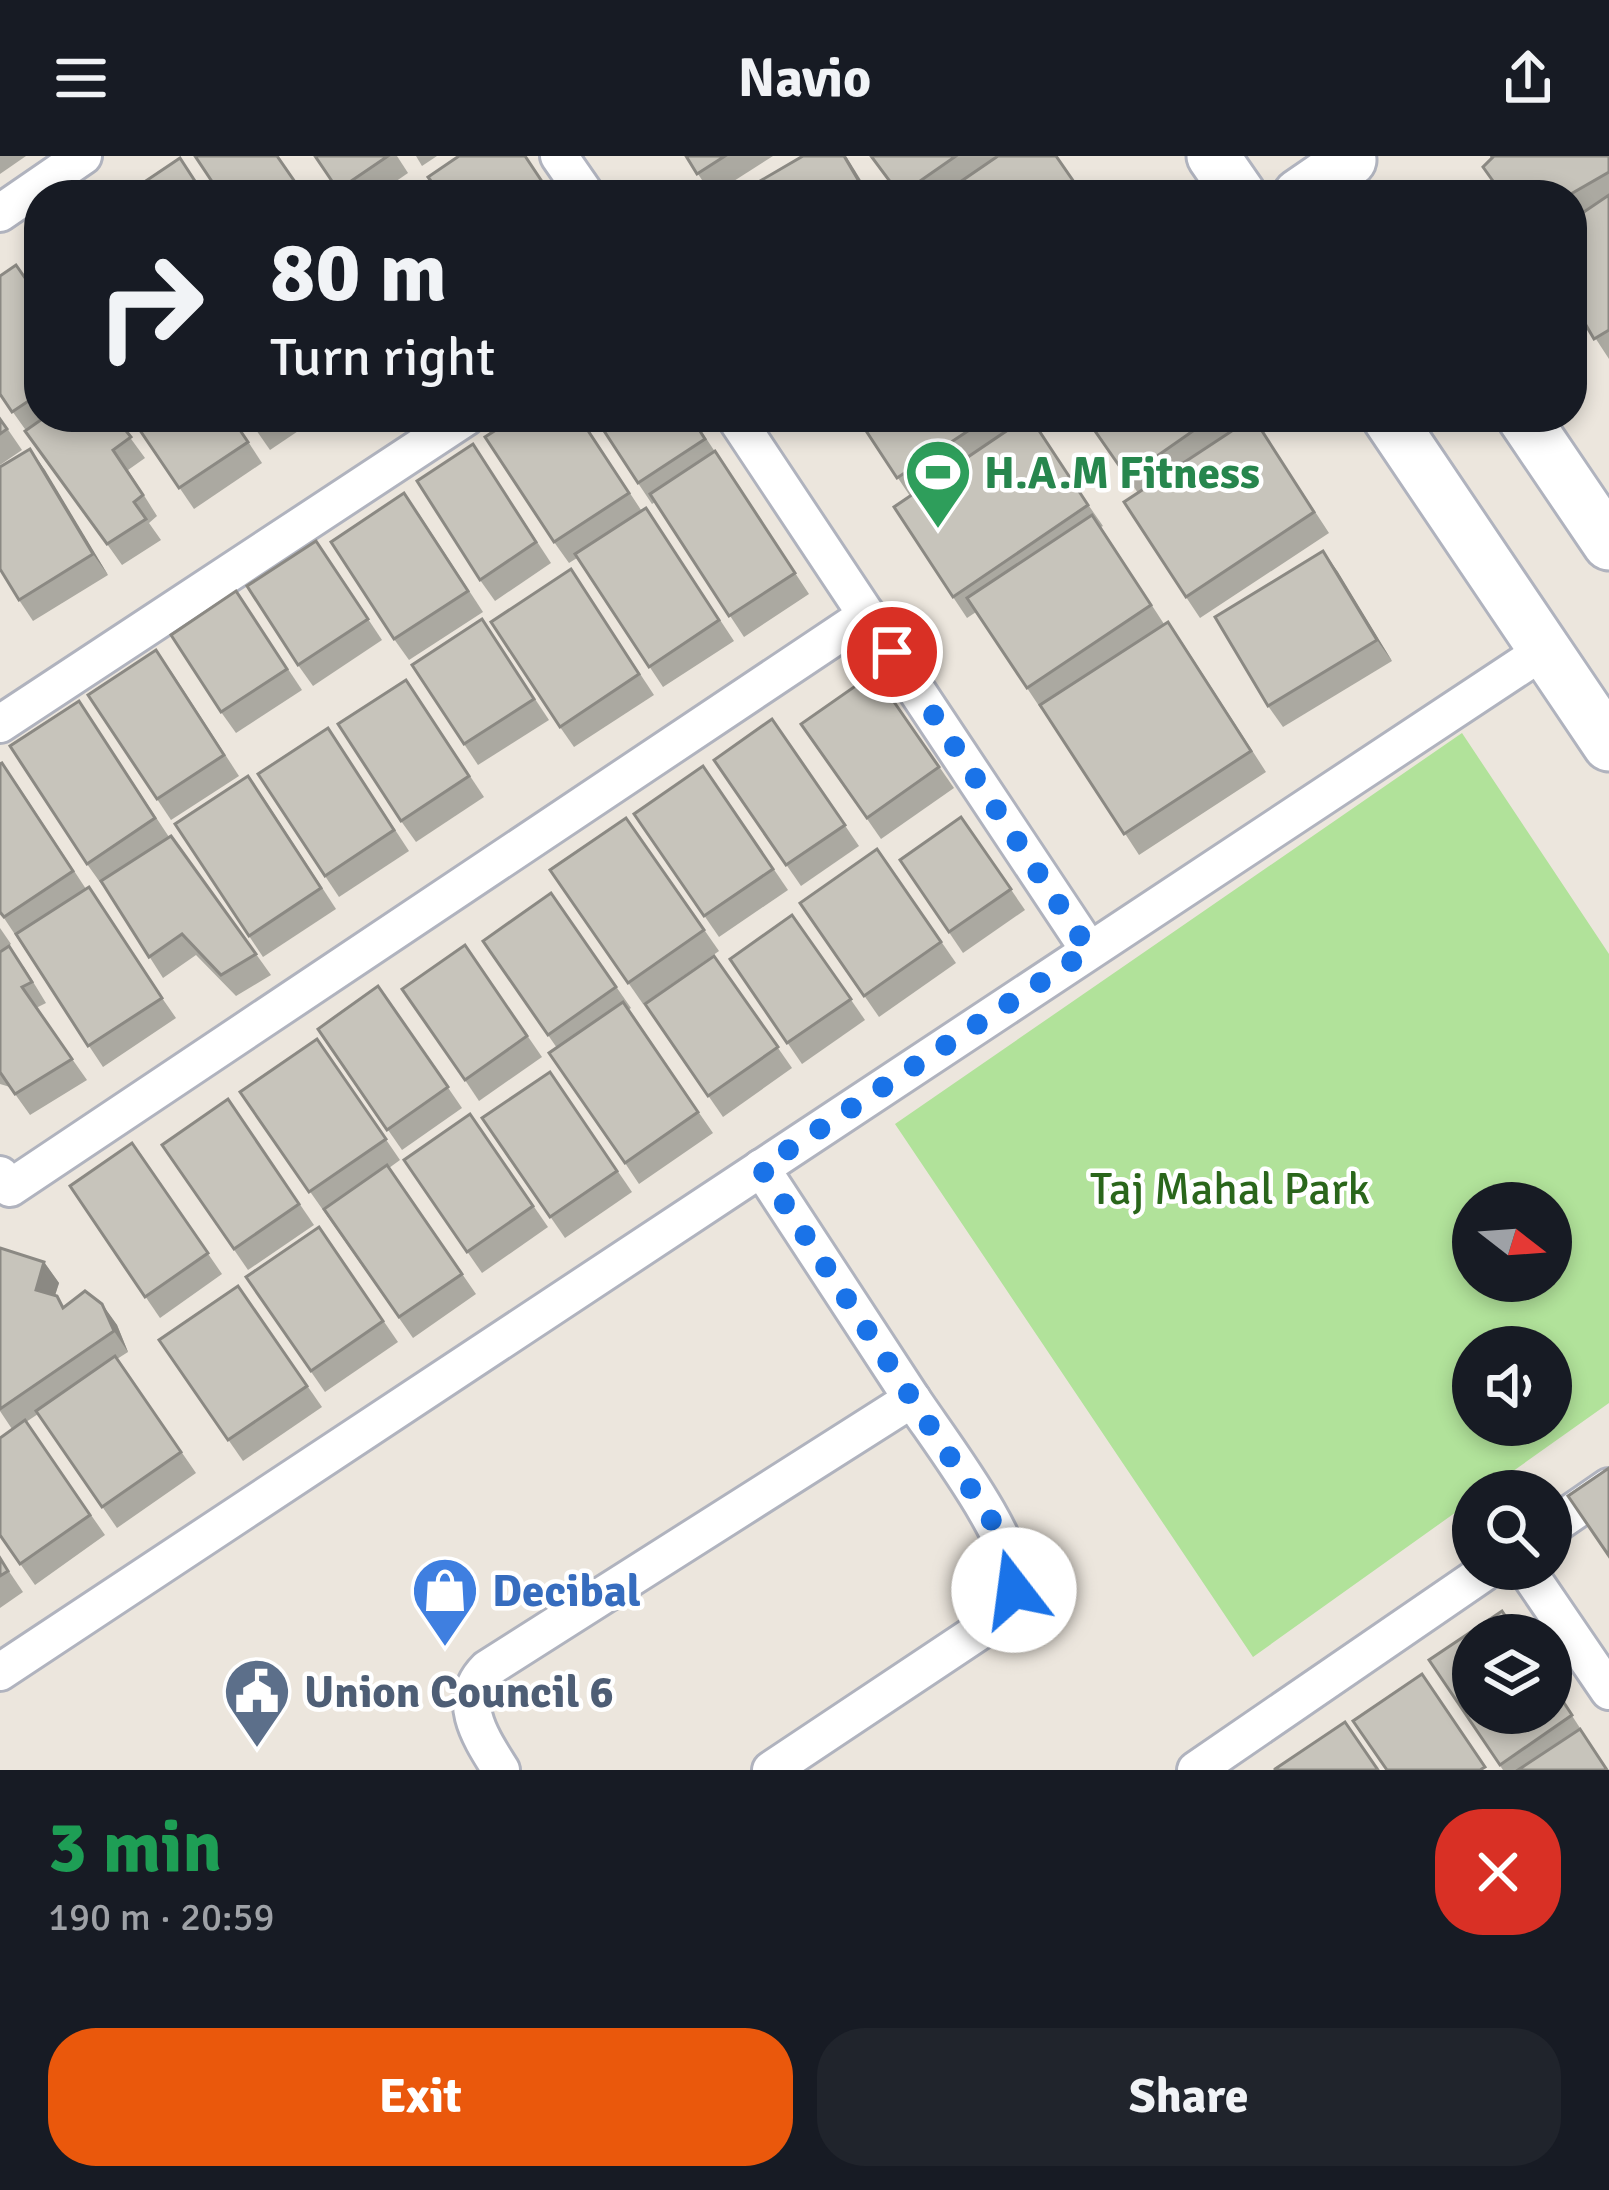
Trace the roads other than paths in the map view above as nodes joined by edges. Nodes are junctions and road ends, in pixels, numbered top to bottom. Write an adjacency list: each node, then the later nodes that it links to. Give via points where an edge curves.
1 (83, 156): 2 (street)
2 (48, 180)
3 (443, 432): 10 (street)
4 (744, 432): 8 (street)
5 (1398, 432): 9 (main road)
6 (1533, 432): 7 (main road)
7 (1609, 544)
8 (867, 615): 12 (street); 14 (street, via 10,1188)
9 (1544, 651): 11 (main road); 12 (street)
10 (0, 724)
11 (1609, 745)
12 (1089, 950): 13 (street)
13 (761, 1168): 15 (street); 20 (street)
14 (0, 1175)
15 (912, 1399): 22 (street, via 487,1669 469,1700); 23 (street, via 1001,1535 1014,1590 978,1632)
16 (1609, 1487): 17 (street)
17 (1572, 1513)
18 (1458, 1590): 24 (street)
19 (1540, 1590): 21 (street)
20 (0, 1672)
21 (1609, 1691)
22 (501, 1770)
23 (771, 1770)
24 (1196, 1770)

